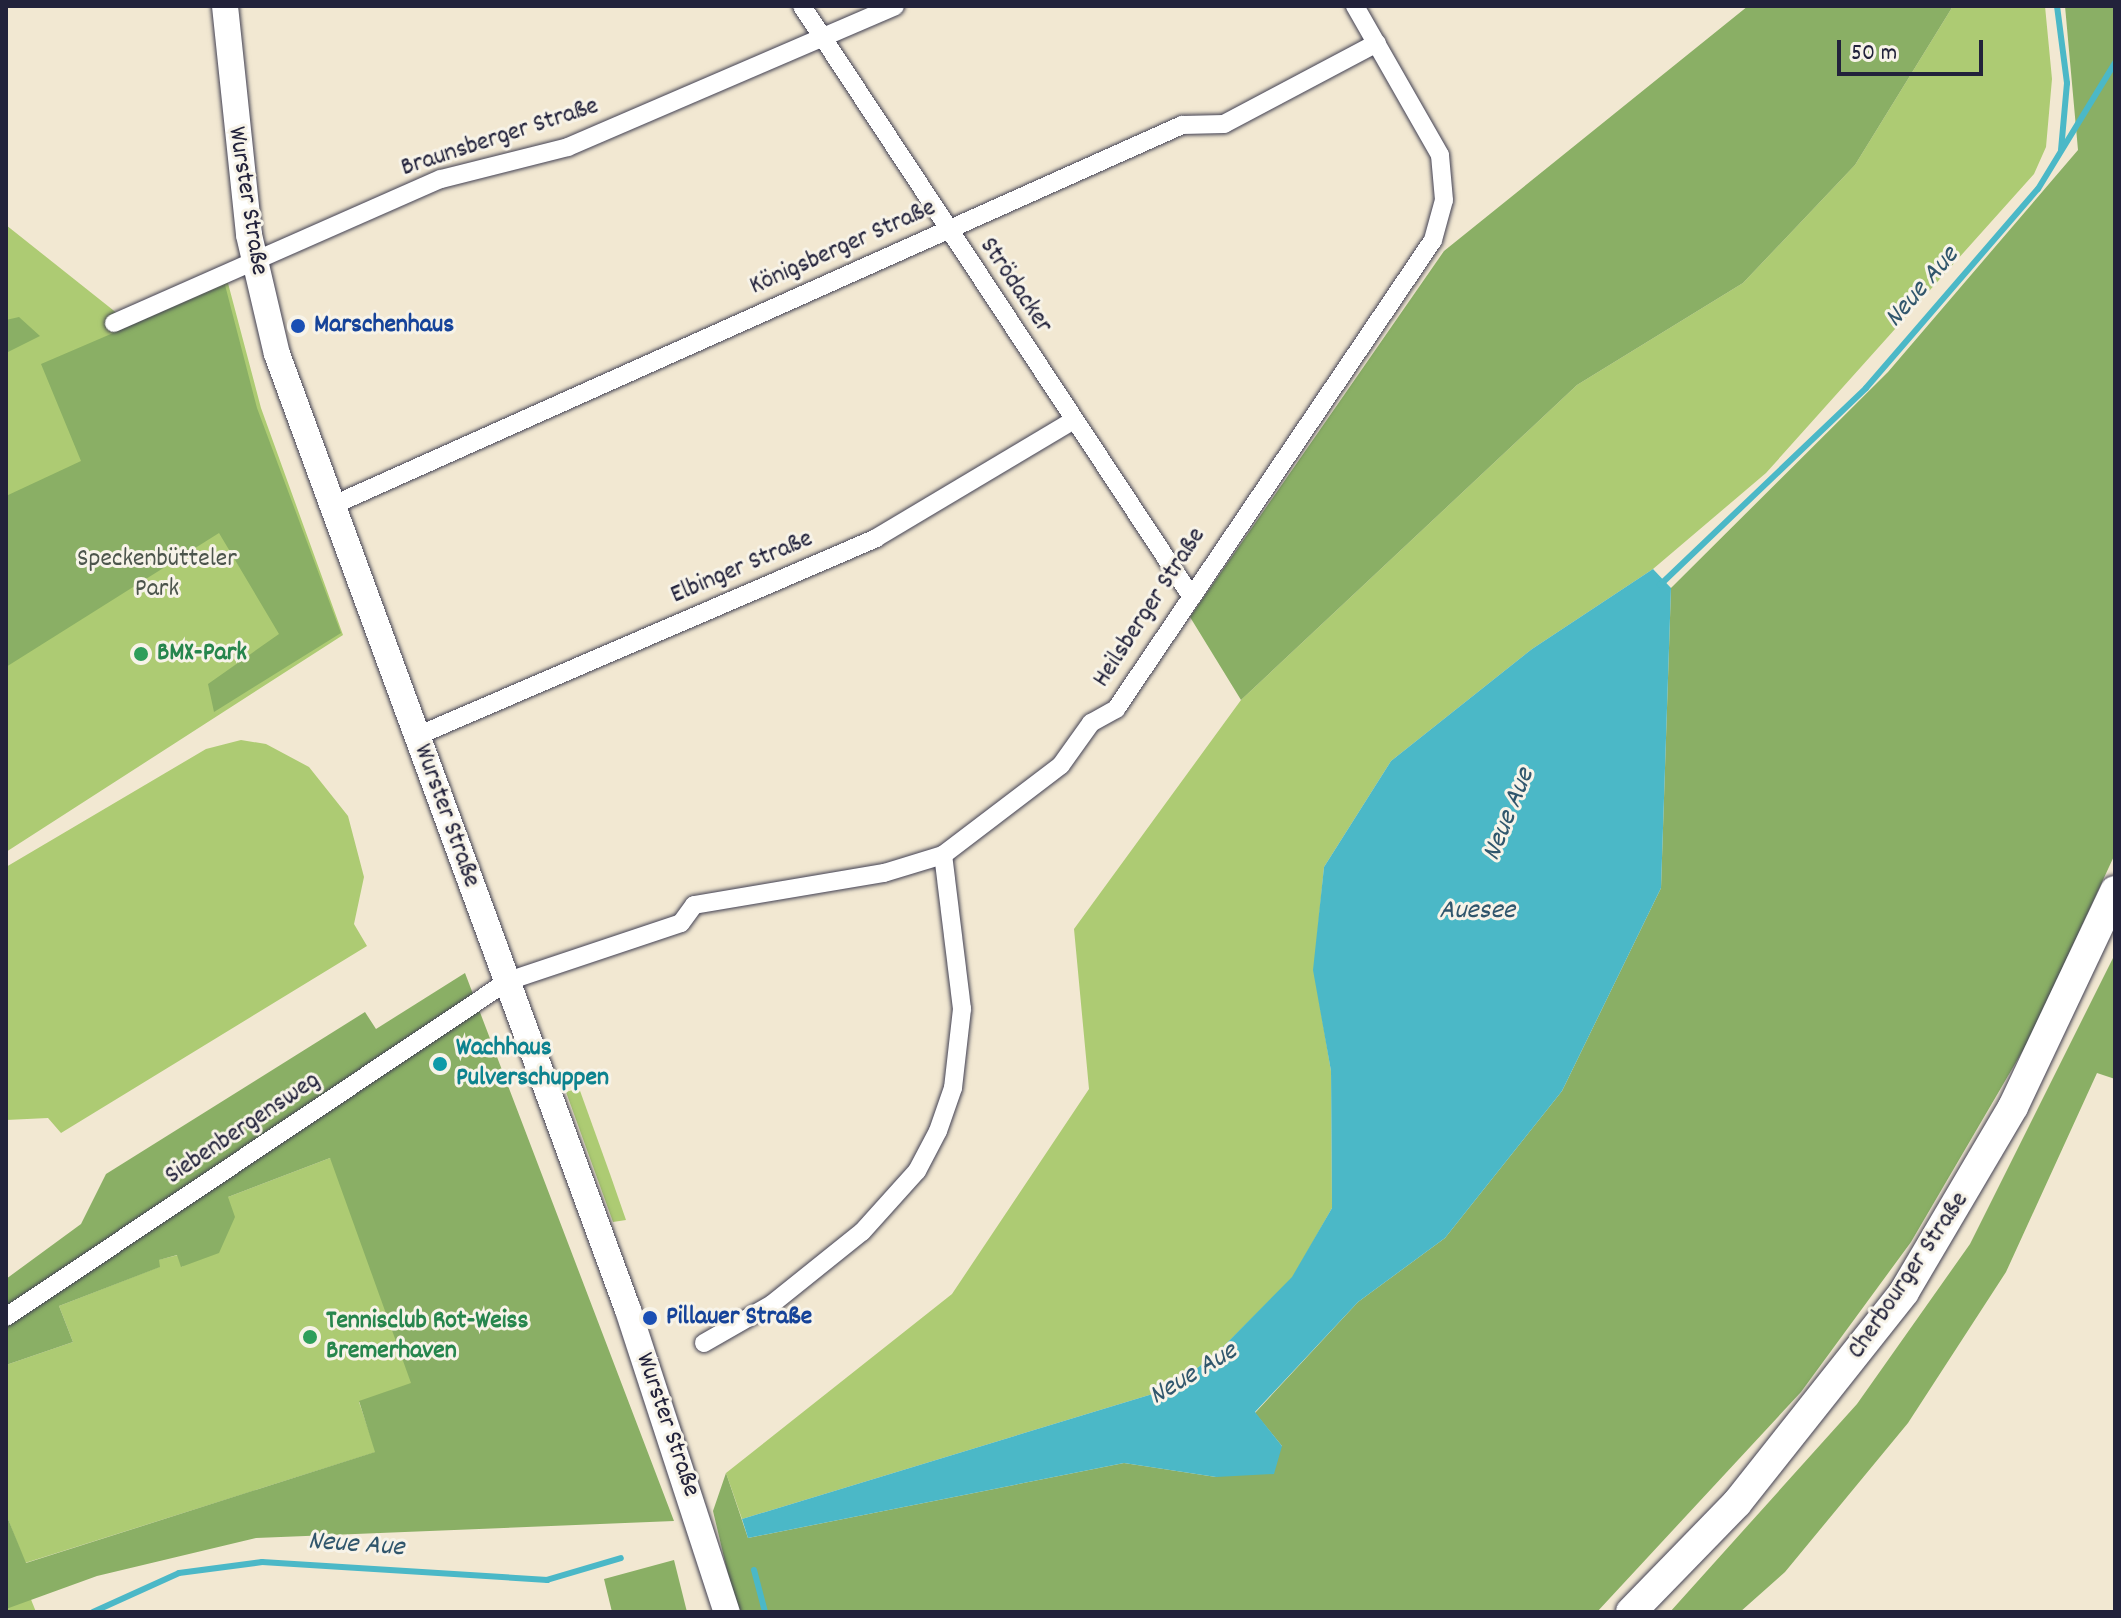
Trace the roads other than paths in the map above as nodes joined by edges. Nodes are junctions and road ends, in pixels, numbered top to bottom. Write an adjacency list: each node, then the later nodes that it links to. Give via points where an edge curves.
1 (225, 6): 8 (street, Wurster Straße)
2 (802, 6): 5 (street, Strödacker)
3 (895, 6): 5 (street, Braunsberger Straße)
4 (1355, 6): 6 (street)
5 (820, 39): 7 (street, Strödacker); 8 (street, Braunsberger Straße, via 568,147 441,179)
6 (1377, 43): 7 (street, Königsberger Straße, via 1224,124 1182,125); 12 (street, Heilsberger Straße, via 1440,155 1444,200 1433,240)
7 (946, 230): 10 (street, Strödacker); 11 (street, Königsberger Straße)
8 (255, 264): 9 (street, Braunsberger Straße); 11 (street, Wurster Straße)
9 (114, 323)
10 (1074, 420): 12 (street, Strödacker); 13 (street, Elbinger Straße, via 876,538)
11 (329, 507): 13 (street, Wurster Straße)
12 (1189, 593): 14 (street, Heilsberger Straße, via 1116,709 1091,723 1061,765 1021,790 1009,812)
13 (417, 736): 16 (street, Wurster Straße)
14 (943, 855): 16 (street, Heilsberger Straße, via 884,873 694,905 681,923); 18 (street, via 962,1009 953,1088 938,1131 917,1171 862,1232 772,1304)
15 (2115, 891): 20 (main road, Cherbourger Straße, via 1984,1162 1904,1292 1737,1503)
16 (508, 981): 17 (street, Siebenbergensweg); 19 (street, Wurster Straße, via 652,1379)
17 (6, 1317)
18 (704, 1343)
19 (727, 1612)
20 (1631, 1612)

